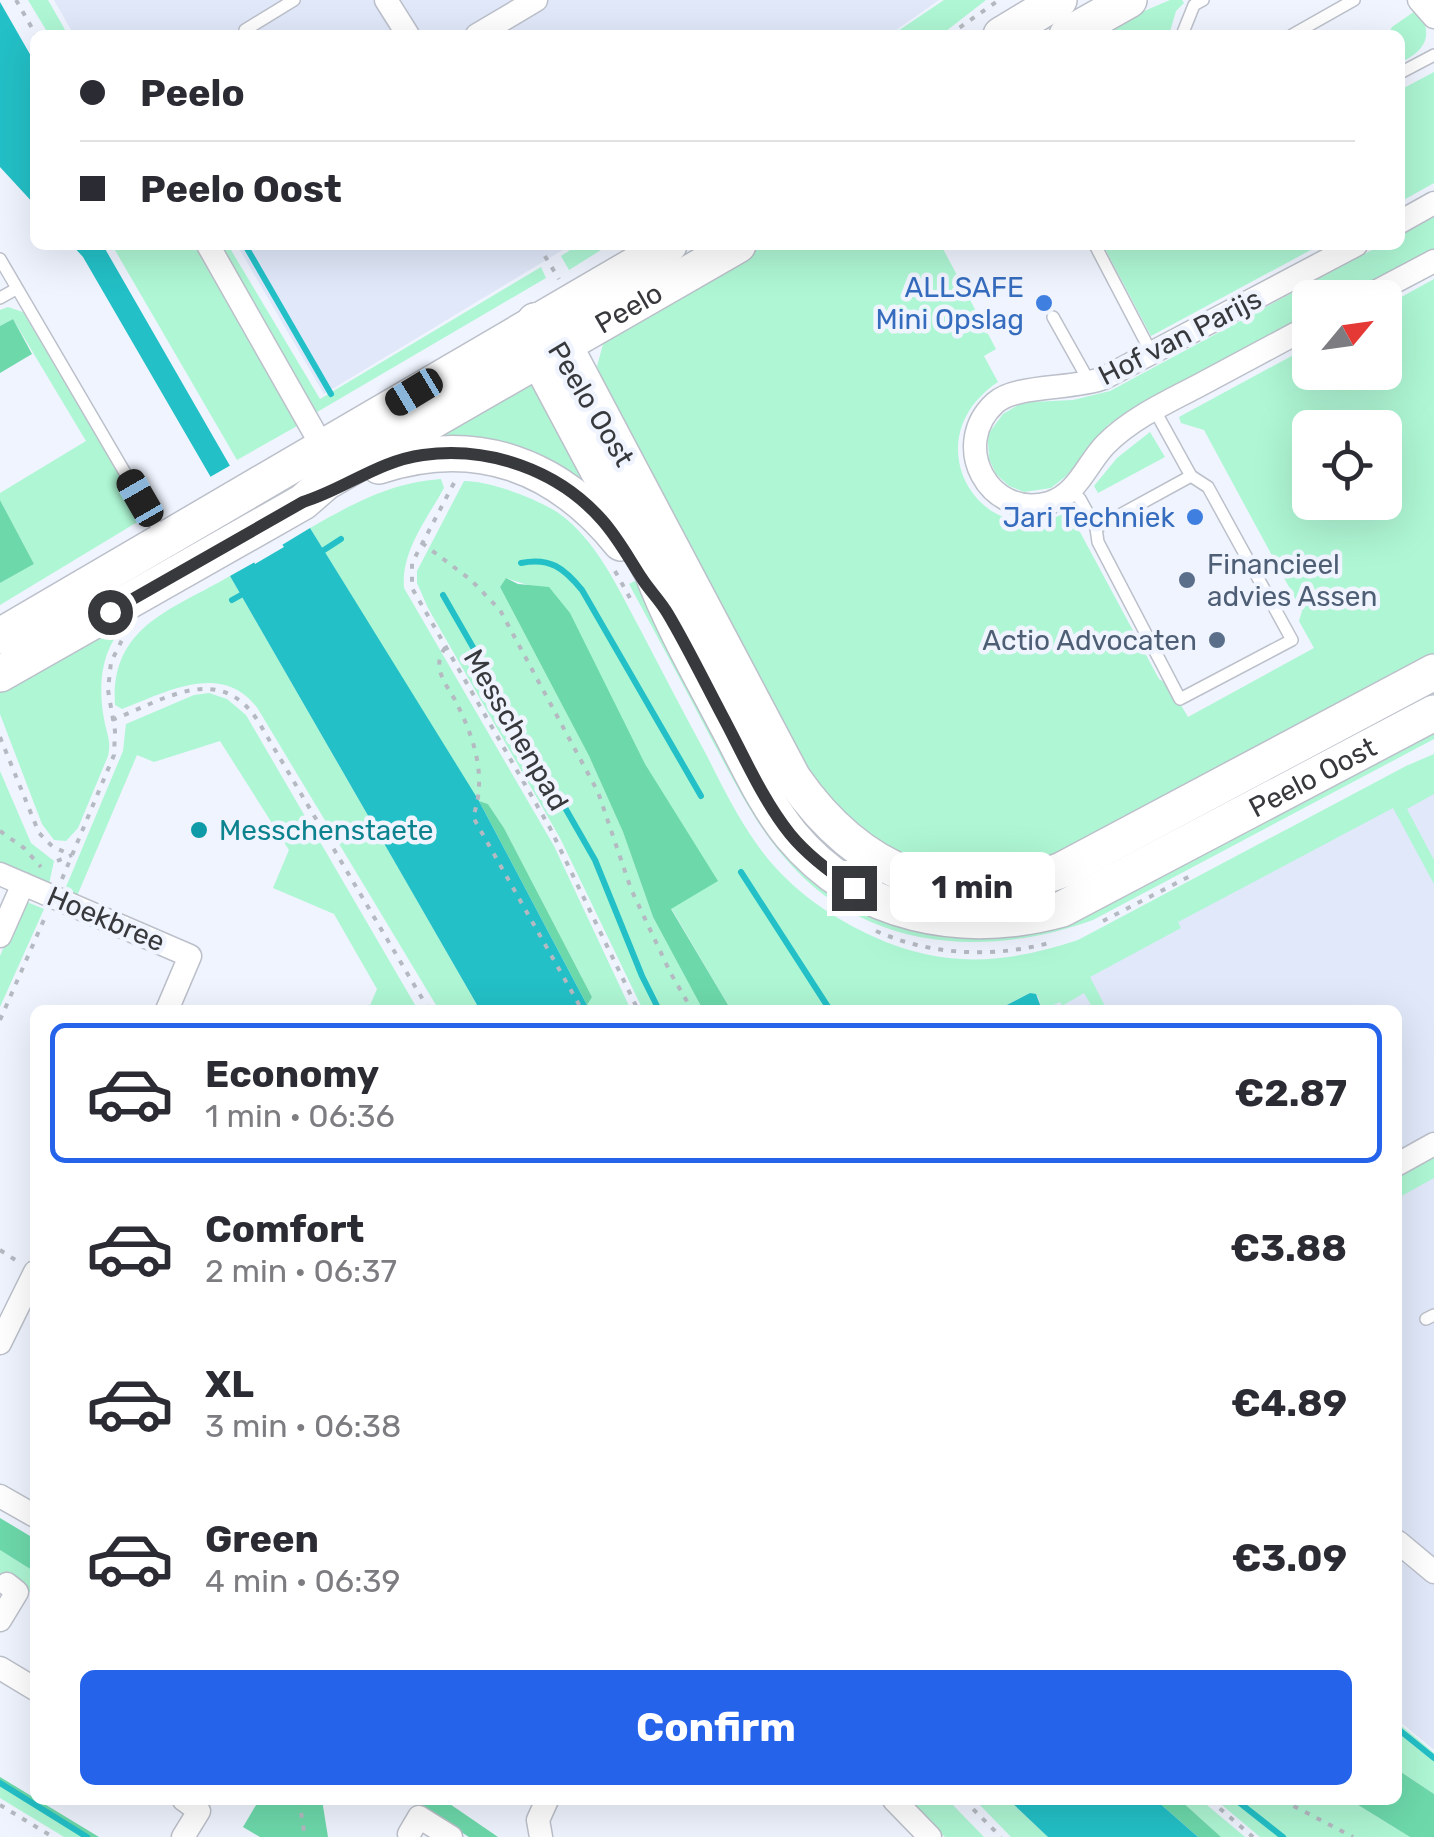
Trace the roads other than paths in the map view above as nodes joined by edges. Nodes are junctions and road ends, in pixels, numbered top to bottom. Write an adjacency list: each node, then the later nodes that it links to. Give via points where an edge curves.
1 (294, 0): 10 (lane)
2 (386, 0): 11 (street)
3 (536, 0): 12 (street)
4 (1059, 0): 13 (main road)
5 (1129, 0): 14 (main road)
6 (1202, 0): 15 (lane)
7 (1354, 0): 16 (lane)
8 (1419, 0): 9 (street)
9 (1434, 17)
10 (245, 30)
11 (405, 30)
12 (485, 30)
13 (1009, 30)
14 (1076, 30)
15 (1184, 30)
16 (1301, 30)
17 (1434, 55): 18 (lane)
18 (1405, 70)
19 (1434, 204): 20 (street)
20 (1405, 219)
21 (211, 250): 38 (street)
22 (660, 250): 32 (main road, Peelo)
23 (729, 250): 34 (main road, Peelo)
24 (1097, 250): 35 (lane)
25 (1347, 250): 35 (street, Hof van Parijs)
26 (0, 259): 29 (lane)
27 (1434, 260): 28 (street)
28 (1397, 280)
29 (16, 289): 30 (lane); 43 (lane)
30 (0, 298)
31 (1053, 318): 36 (lane)
32 (536, 321): 34 (main road, Peelo Oost); 38 (main road, Peelo)
33 (1292, 335): 37 (street, Hof van Parijs)
34 (551, 353): 41 (main road, Peelo, via 326,482); 45 (main road, Peelo Oost); 47 (main road, Peelo Oost, via 812,806 856,848 904,873 974,887 1039,879)
35 (1152, 354): 36 (street, Hof van Parijs)
36 (1090, 383): 40 (street, Hof van Parijs, via 1016,392 994,404 976,429 975,462 994,493 1037,506)
37 (1154, 408): 39 (lane); 40 (street, Hof van Parijs, via 1108,442)
38 (322, 446): 43 (main road, Peelo)
39 (1192, 476): 42 (lane); 42 (lane, via 1208,487 1292,640 1180,700)
40 (1071, 490): 42 (lane)
41 (303, 502): 44 (main road, Peelo); 45 (main road, via 400,459 457,453 519,464 601,518)
42 (1096, 528)
43 (164, 539): 44 (lane); 46 (main road, Peelo)
44 (184, 571): 48 (main road, Peelo)
45 (666, 610): 49 (main road, Peelo Oost, via 790,834 854,888 931,919 999,922 1062,909)
46 (0, 636)
47 (1434, 672)
48 (0, 674)
49 (1434, 713)
50 (0, 874): 51 (street, Hoekbree)
51 (23, 884): 52 (street, Hoekbree); 53 (street, Hoekbree, via 52,902 190,956)
52 (0, 936)
53 (169, 1005)
54 (1434, 1144): 55 (street)
55 (1402, 1162)
56 (30, 1282): 57 (street)
57 (0, 1343)
58 (0, 1496): 59 (street)
59 (30, 1513)
60 (1402, 1545): 61 (street)
61 (1434, 1572)
62 (8, 1584): 63 (street, via 17,1592)
63 (0, 1620)
64 (0, 1668): 65 (street)
65 (30, 1686)
66 (191, 1805): 70 (street, via 199,1811)
67 (545, 1805): 72 (street)
68 (899, 1805): 73 (street)
69 (409, 1834): 71 (street, via 419,1818)
70 (183, 1837)
71 (451, 1837)
72 (540, 1837)
73 (930, 1837)

